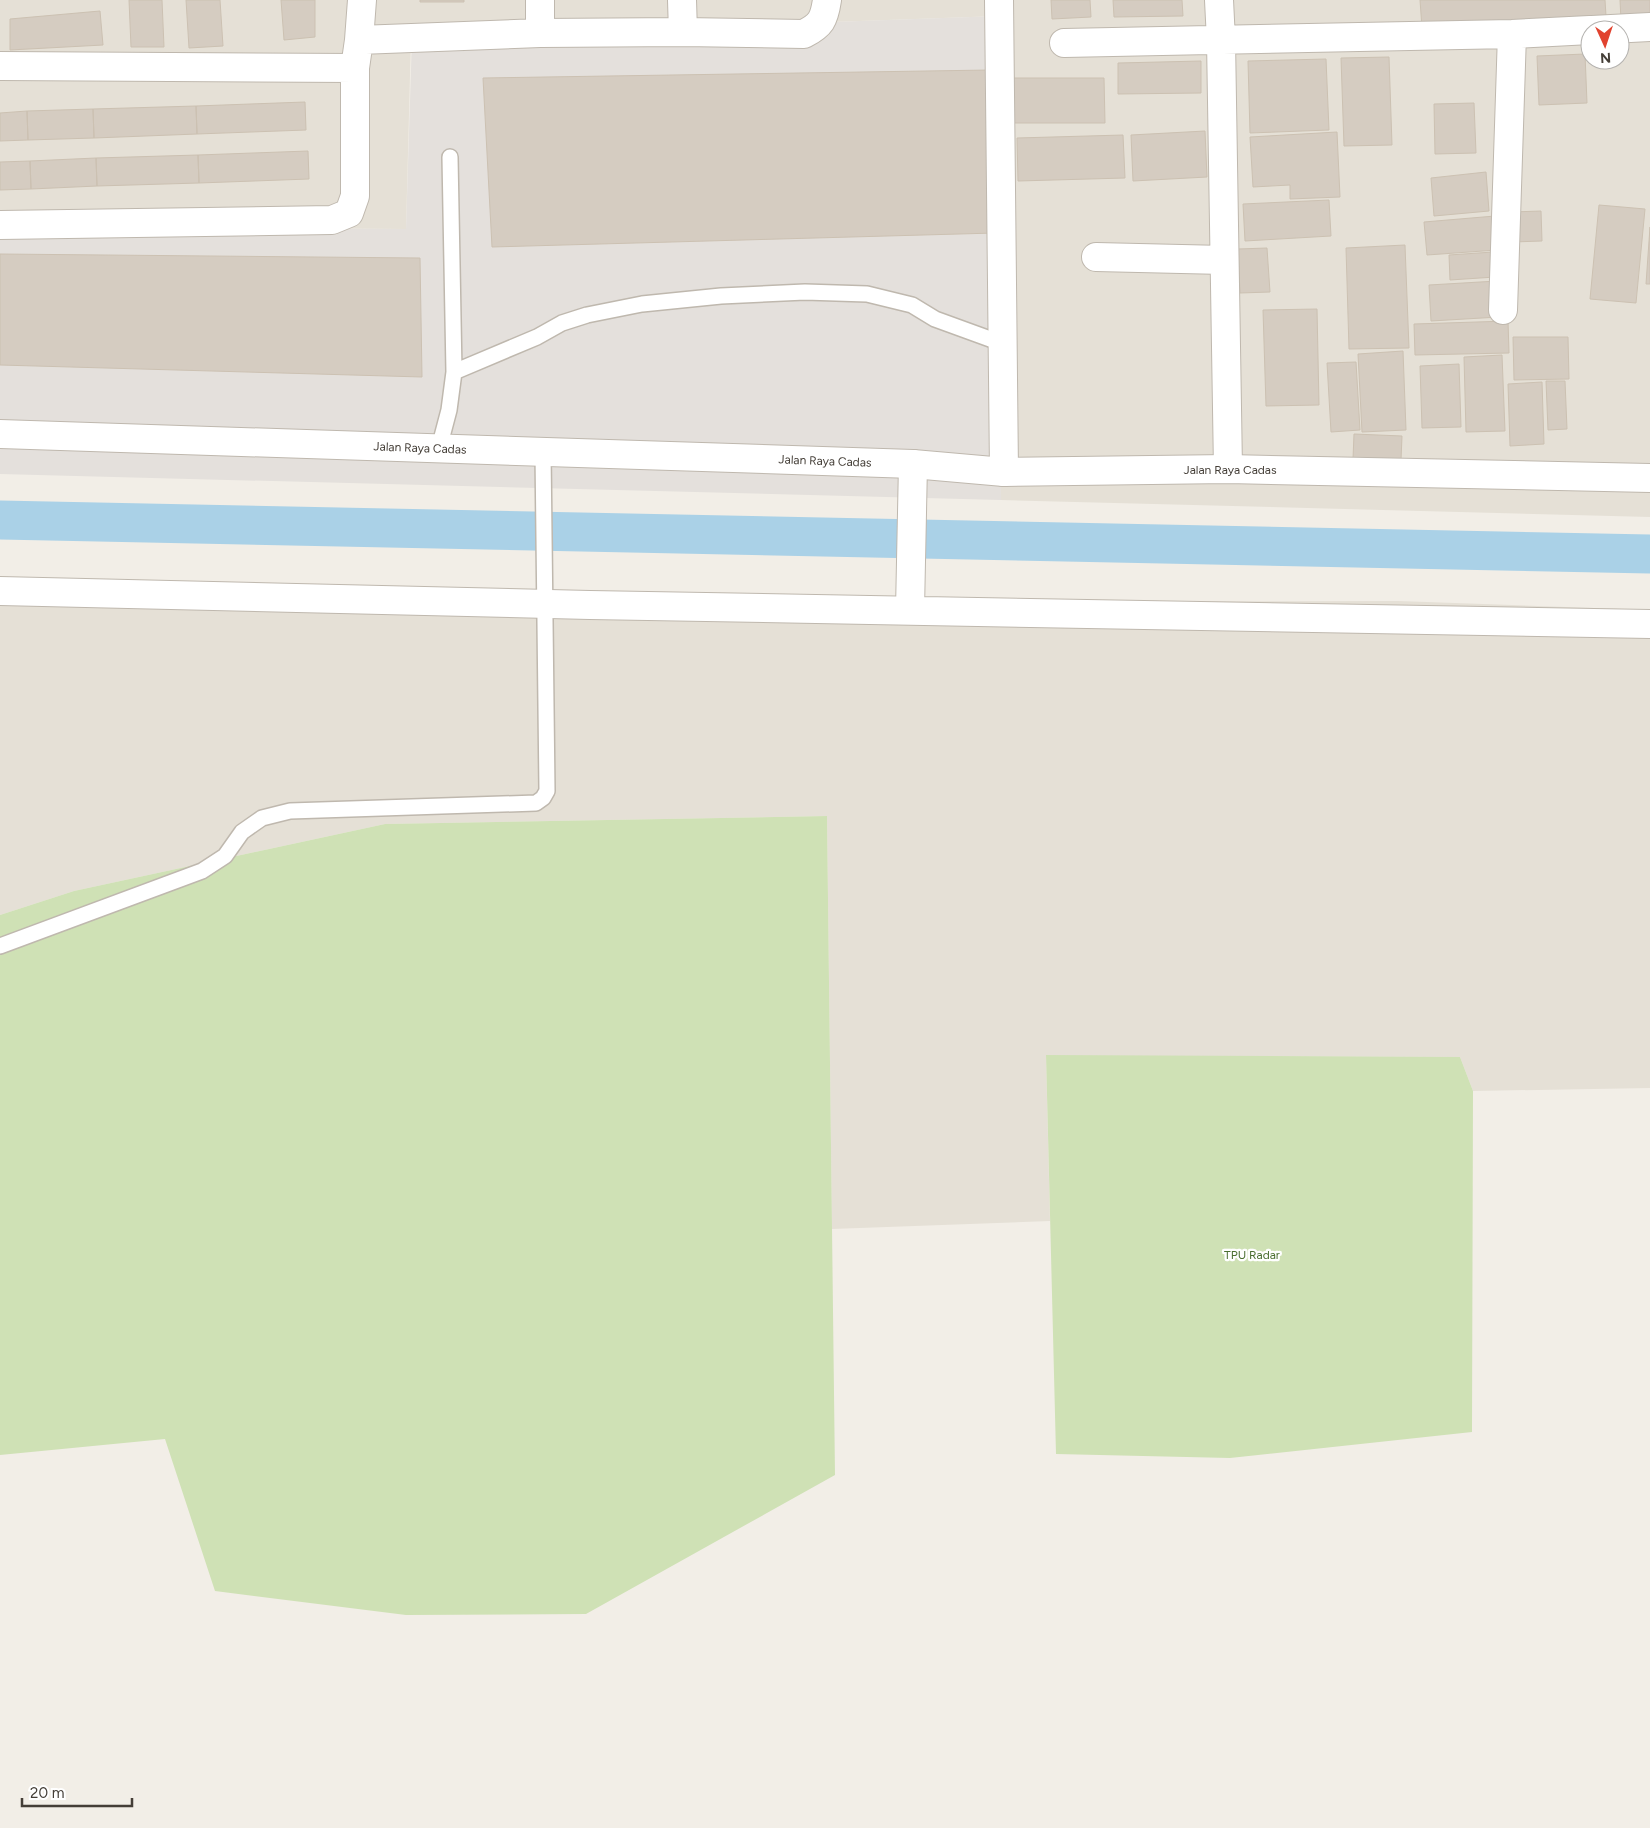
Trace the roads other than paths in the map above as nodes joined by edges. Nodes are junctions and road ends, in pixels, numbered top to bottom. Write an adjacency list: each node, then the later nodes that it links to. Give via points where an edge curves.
1 (362, 0): 13 (street)
2 (540, 0): 11 (street)
3 (682, 0): 10 (street)
4 (827, 0): 10 (street, via 818,27 804,34)
5 (999, 0): 23 (street)
6 (1219, 0): 14 (street)
7 (1650, 27): 8 (street)
8 (1630, 28)
9 (1580, 31): 12 (street)
10 (683, 32): 11 (street)
11 (540, 33): 13 (street)
12 (1512, 34): 14 (street); 22 (street)
13 (359, 40): 17 (street)
14 (1221, 40): 15 (street); 21 (street)
15 (1064, 43)
16 (0, 66): 17 (street)
17 (355, 68): 19 (street, via 355,196 349,213 332,220)
18 (450, 157): 24 (lane)
19 (0, 225)
20 (1096, 257): 21 (street)
21 (1224, 260): 29 (street)
22 (1503, 310)
23 (1001, 343): 24 (lane, via 935,319 912,306 866,294 806,292 721,296 642,304 588,315 562,323); 30 (street)
24 (454, 372): 26 (lane)
25 (0, 434): 26 (street, Jalan Raya Cadas)
26 (439, 448): 27 (street, Jalan Raya Cadas)
27 (543, 463): 28 (street, Jalan Raya Cadas); 33 (lane)
28 (913, 464): 30 (street, Jalan Raya Cadas); 34 (street)
29 (1228, 469): 30 (street, Jalan Raya Cadas); 31 (street, Jalan Raya Cadas)
30 (1004, 472)
31 (1650, 478)
32 (0, 591): 33 (street)
33 (544, 592): 34 (street); 36 (lane, via 547,791 536,803 290,811 262,818 242,832 225,856 202,871)
34 (910, 604): 35 (street)
35 (1650, 624)
36 (0, 946)

